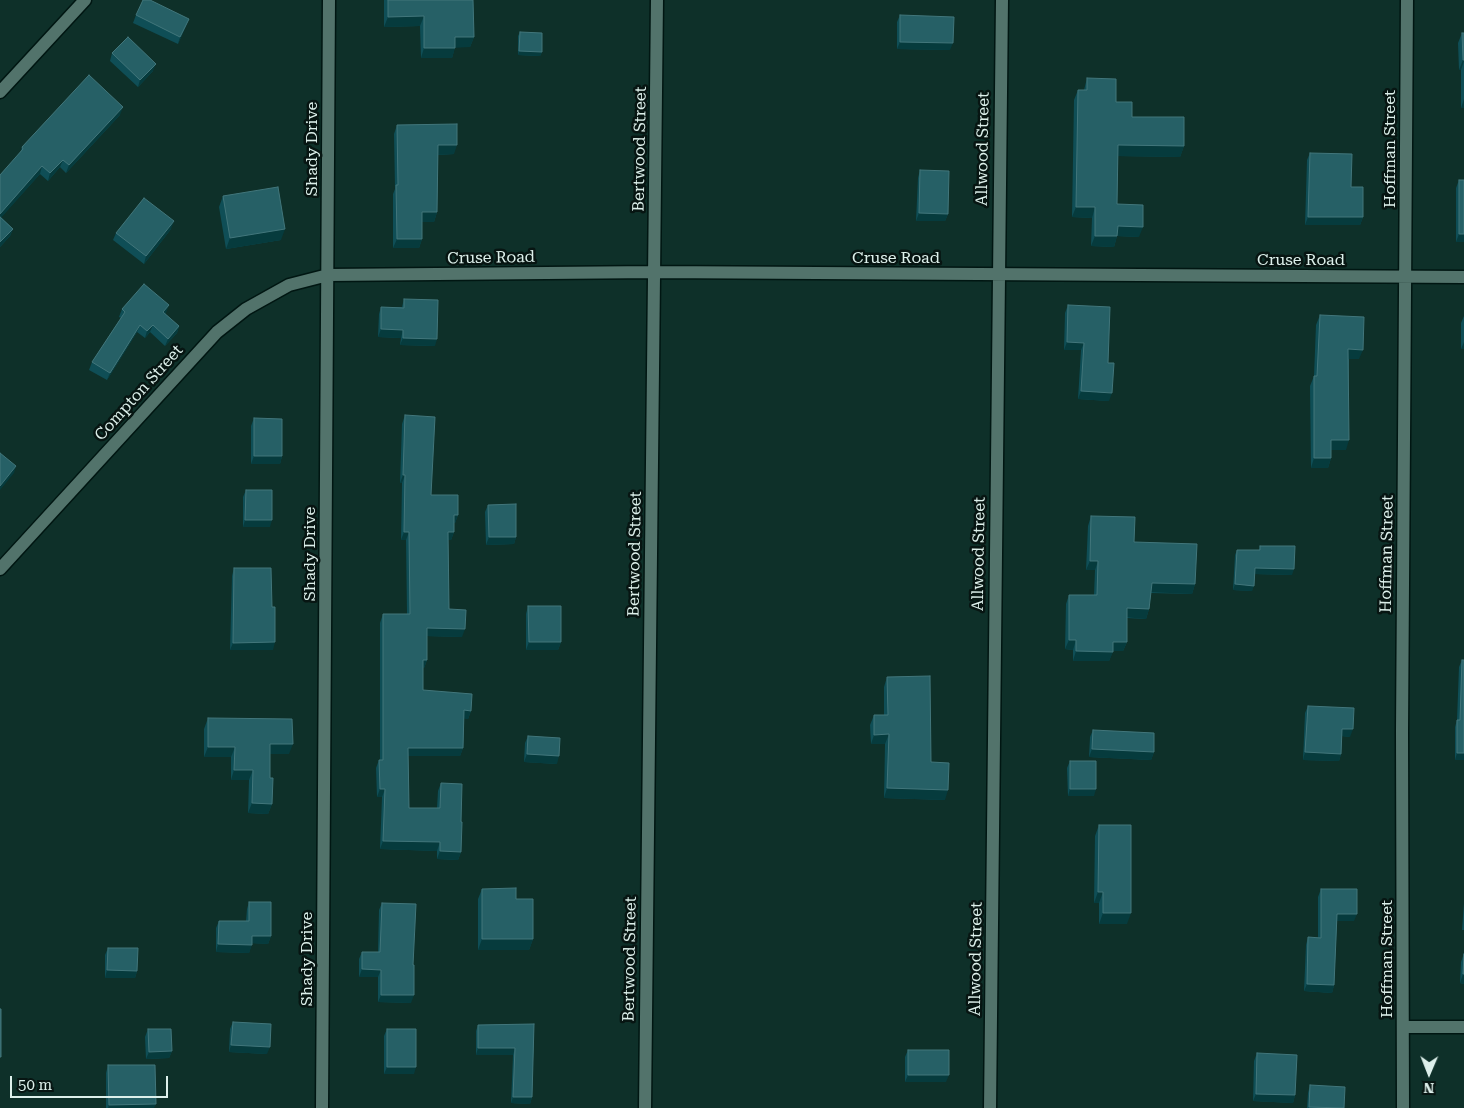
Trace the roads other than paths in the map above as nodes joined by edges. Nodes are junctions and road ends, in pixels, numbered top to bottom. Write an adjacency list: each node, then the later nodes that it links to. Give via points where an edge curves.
1 (85, 0): 6 (street)
2 (328, 0): 9 (street, Shady Drive)
3 (657, 0): 7 (street, Bertwood Street)
4 (1002, 0): 8 (street, Allwood Street)
5 (1407, 0): 10 (street, Hoffman Street)
6 (0, 92)
7 (654, 272): 8 (street, Cruse Road); 9 (street, Cruse Road); 16 (street, Bertwood Street)
8 (998, 274): 10 (street, Cruse Road); 17 (street, Allwood Street)
9 (328, 275): 12 (street, Compton Street, via 289,285 246,309 217,332); 15 (street, Shady Drive)
10 (1406, 276): 11 (street, Cruse Road); 13 (street, Hoffman Street, via 1402,721)
11 (1464, 277)
12 (0, 569)
13 (1404, 1027): 14 (street); 18 (street, Hoffman Street)
14 (1464, 1027)
15 (322, 1108)
16 (645, 1108)
17 (990, 1108)
18 (1403, 1108)

